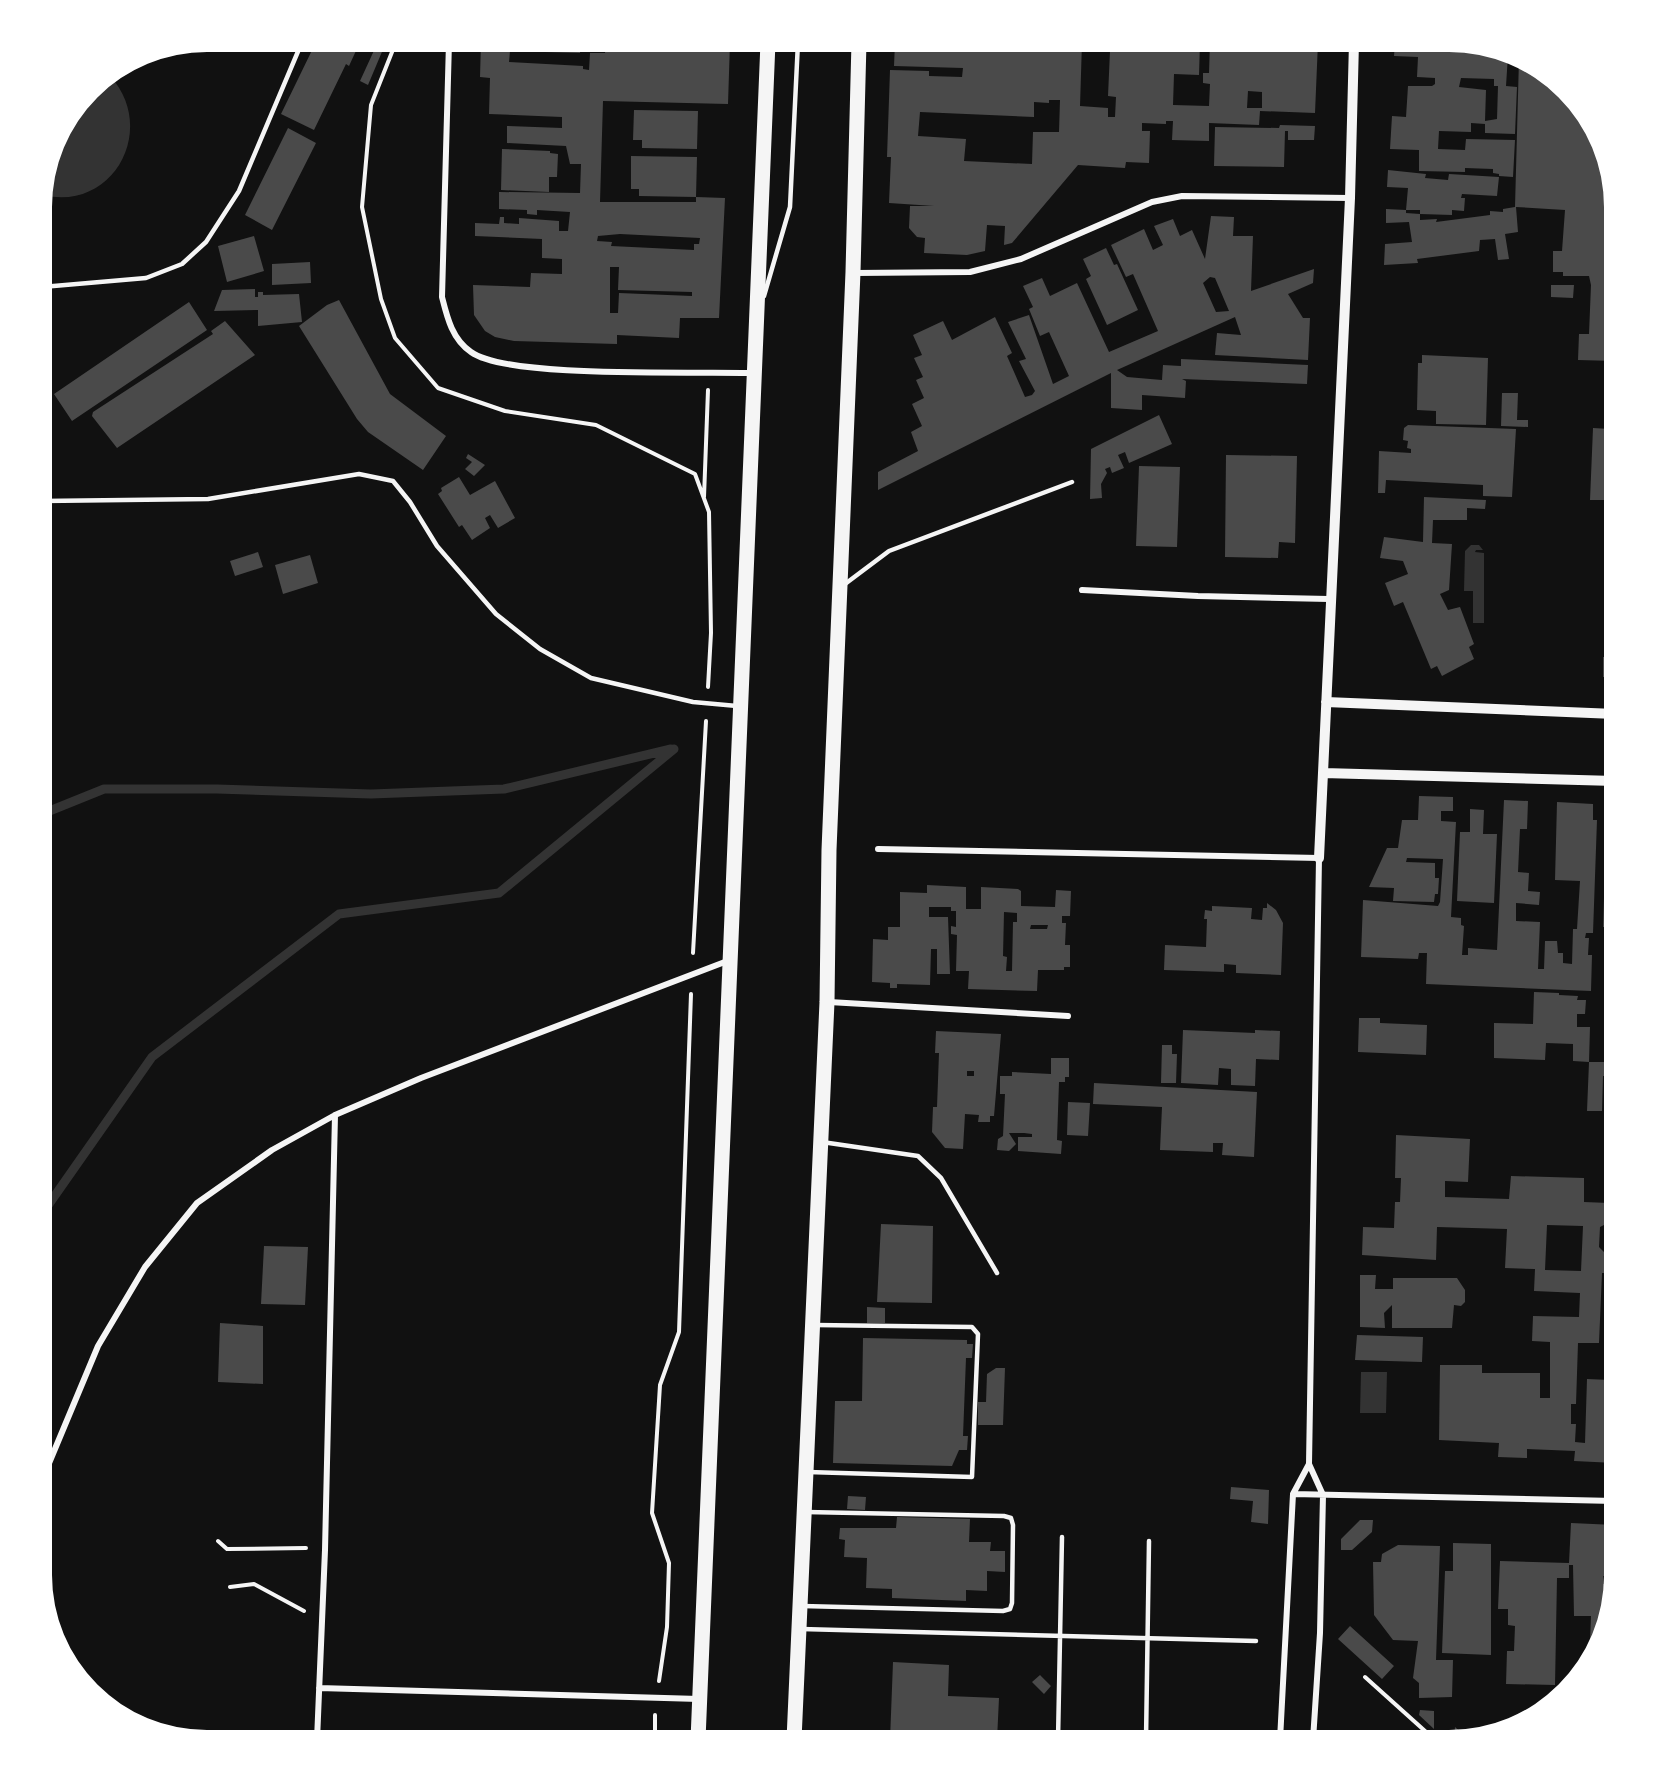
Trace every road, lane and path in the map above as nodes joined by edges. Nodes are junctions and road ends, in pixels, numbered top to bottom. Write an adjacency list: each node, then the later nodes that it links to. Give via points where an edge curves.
1 (297, 53): 10 (lane, via 239,191 206,242 182,264 146,278)
2 (392, 53): 15 (path, via 371,105 362,207 381,299 396,339 438,388 505,411 596,425 695,474)
3 (449, 53): 12 (street, via 442,297 449,327 471,352 498,363 552,369)
4 (768, 53): 11 (main road)
5 (797, 53): 11 (lane, via 790,207)
6 (859, 53): 9 (main road)
7 (1354, 53): 8 (street)
8 (1350, 198): 9 (street, via 1182,196 1152,202 1021,259 970,272); 19 (street)
9 (853, 272): 17 (main road)
10 (53, 286)
11 (758, 316): 13 (main road)
12 (709, 372): 13 (street); 15 (path)
13 (756, 373): 22 (main road)
14 (1072, 482): 17 (lane, via 890,551)
15 (704, 499): 21 (path, via 710,512)
16 (53, 501): 21 (lane, via 208,499 359,474 393,481 437,546 496,615 540,649 591,678)
17 (840, 587): 30 (main road)
18 (1082, 590): 19 (street)
19 (1329, 599): 20 (street)
20 (1326, 702): 23 (street); 24 (street)
21 (707, 704): 22 (lane); 29 (path)
22 (740, 706): 28 (main road)
23 (1604, 714)
24 (1323, 773): 25 (street); 27 (street)
25 (1604, 781)
26 (878, 849): 27 (street)
27 (1319, 858): 37 (street)
28 (730, 960): 29 (street); 57 (main road)
29 (690, 976): 32 (street); 56 (path, via 679,1332 660,1385 652,1513 669,1563 667,1627)
30 (827, 1002): 31 (street); 33 (main road)
31 (1068, 1016)
32 (335, 1114): 36 (street, via 272,1150 197,1203 145,1267 98,1346); 46 (street)
33 (820, 1142): 34 (lane, via 918,1156 941,1178); 35 (main road)
34 (997, 1273)
35 (811, 1325): 38 (main road); 38 (lane, via 972,1327 978,1334 978,1346 972,1477)
36 (53, 1454)
37 (1309, 1464): 39 (street); 40 (street)
38 (805, 1472): 42 (main road)
39 (1293, 1494): 40 (street); 64 (street)
40 (1323, 1495): 41 (street); 65 (street)
41 (1604, 1501)
42 (803, 1512): 49 (main road); 49 (lane, via 1011,1518 1012,1603 1010,1609 1003,1611)
43 (1062, 1537): 51 (lane)
44 (218, 1541): 46 (path, via 226,1549)
45 (1149, 1541): 52 (lane)
46 (325, 1550): 55 (street)
47 (230, 1587): 48 (path, via 254,1584 308,1612)
48 (308, 1602)
49 (800, 1606): 50 (main road)
50 (798, 1629): 51 (lane); 61 (main road)
51 (1060, 1636): 52 (lane); 62 (lane)
52 (1148, 1638): 53 (lane); 63 (lane)
53 (1256, 1641)
54 (1365, 1677): 66 (path)
55 (319, 1688): 56 (street); 58 (street)
56 (656, 1698): 57 (street); 59 (path)
57 (700, 1699): 60 (main road)
58 (317, 1730)
59 (655, 1730)
60 (699, 1730)
61 (794, 1730)
62 (1058, 1730)
63 (1146, 1730)
64 (1281, 1730)
65 (1314, 1730)
66 (1424, 1730)

